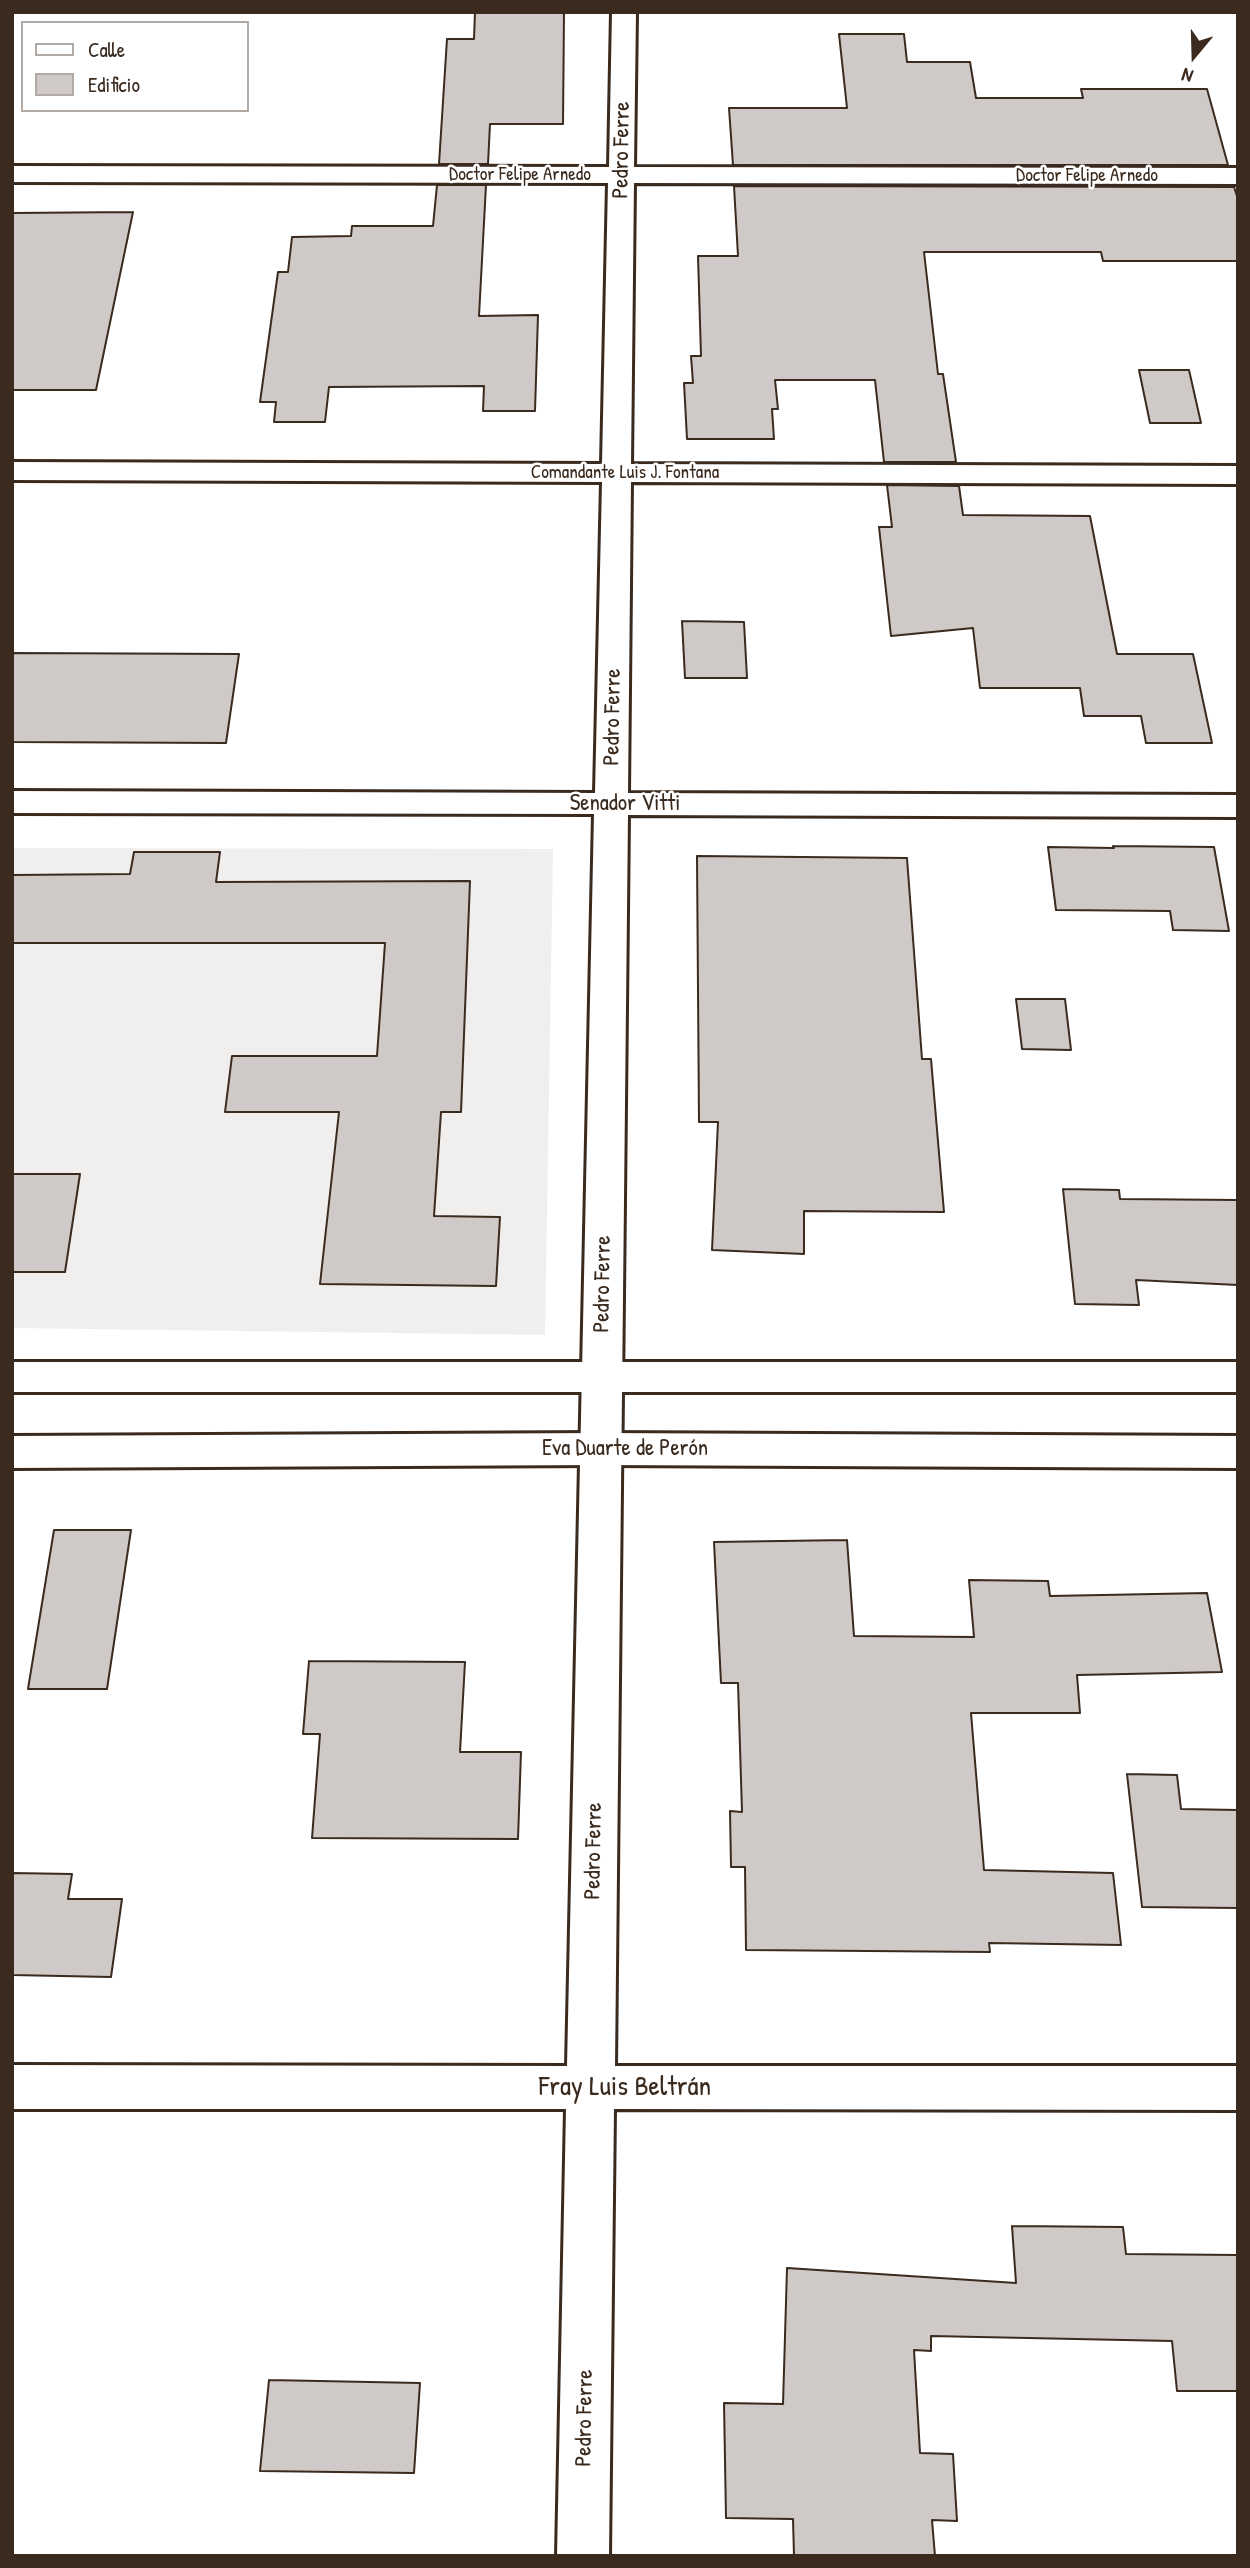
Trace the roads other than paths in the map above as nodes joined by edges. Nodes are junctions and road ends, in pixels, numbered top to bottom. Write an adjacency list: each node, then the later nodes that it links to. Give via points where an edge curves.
1 (624, 12): 3 (street, Pedro Ferre)
2 (12, 174): 3 (street, Doctor Felipe Arnedo)
3 (621, 175): 4 (street, Doctor Felipe Arnedo); 6 (street, Pedro Ferre)
4 (1238, 177)
5 (12, 471): 6 (street, Comandante Luis J. Fontana)
6 (616, 473): 7 (street, Comandante Luis J. Fontana); 9 (street, Pedro Ferre)
7 (1238, 475)
8 (12, 802): 9 (street, Senador Vitti)
9 (611, 804): 10 (street, Senador Vitti); 11 (street, Pedro Ferre)
10 (1238, 806)
11 (601, 1375): 12 (street); 13 (street); 14 (street, Pedro Ferre)
12 (12, 1377)
13 (1238, 1377)
14 (600, 1449): 15 (street, Eva Duarte de Perón); 16 (street, Eva Duarte de Perón); 18 (street, Pedro Ferre)
15 (12, 1452)
16 (1238, 1452)
17 (12, 2087): 18 (street, Fray Luis Beltrán)
18 (590, 2088): 19 (street, Fray Luis Beltrán); 20 (street, Pedro Ferre)
19 (1238, 2088)
20 (583, 2556)

